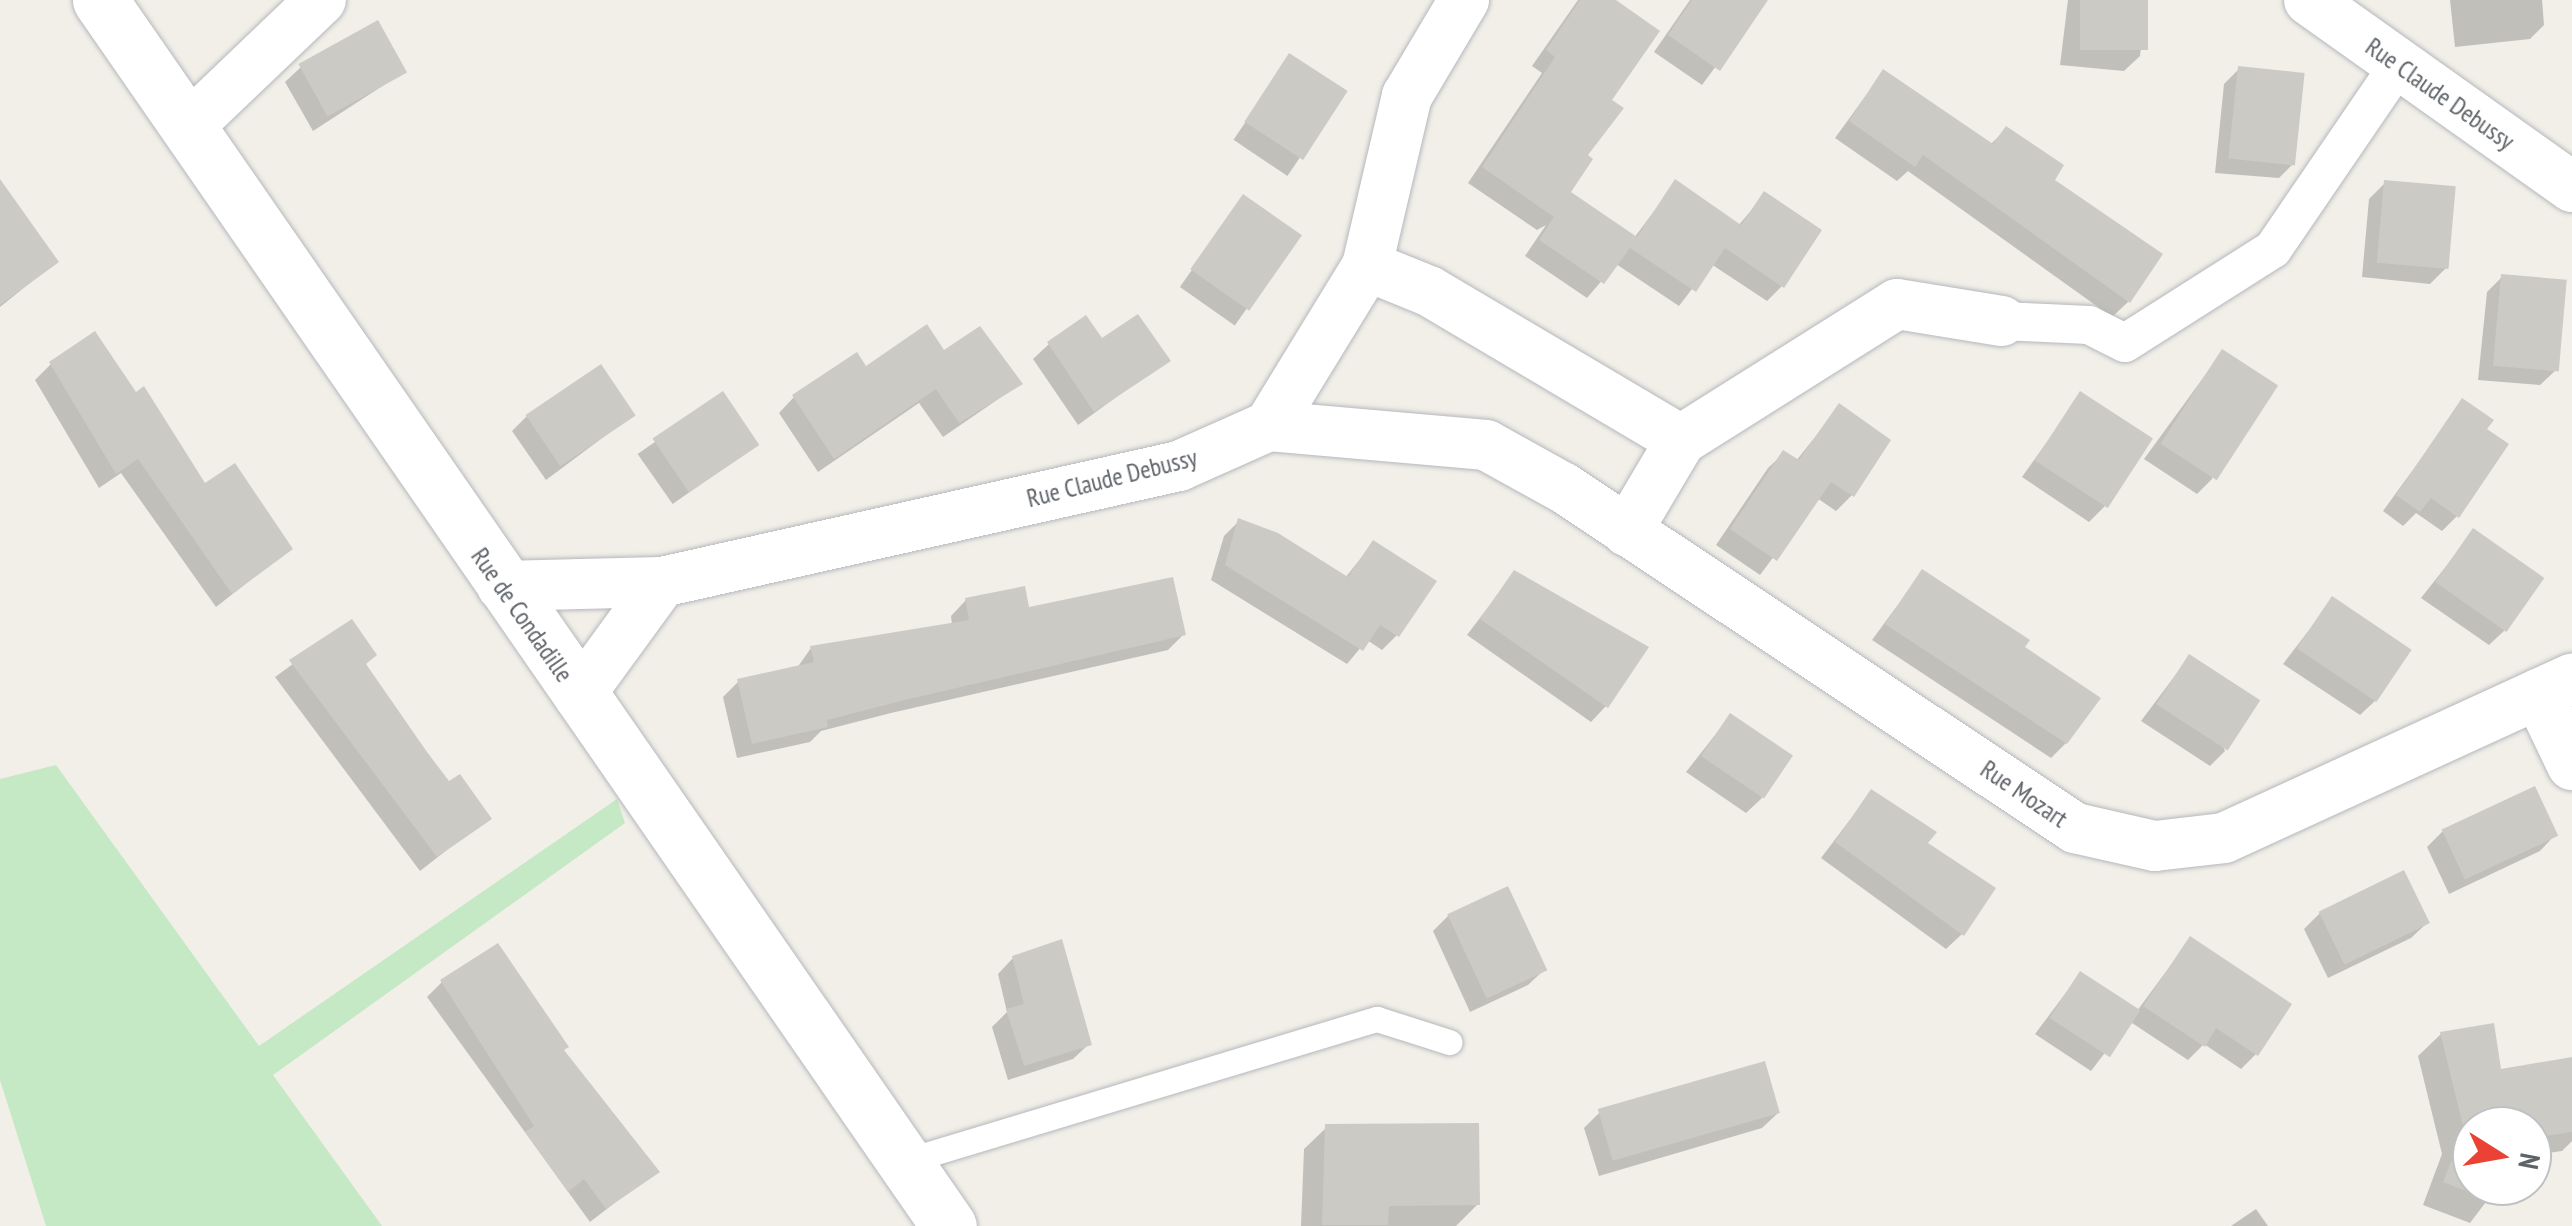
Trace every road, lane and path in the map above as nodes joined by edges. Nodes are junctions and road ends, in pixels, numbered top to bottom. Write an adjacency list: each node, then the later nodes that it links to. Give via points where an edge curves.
1 (100, 0): 6 (street, Rue de Condadille)
2 (321, 0): 6 (street)
3 (1464, 0): 8 (street, via 1406,96)
4 (2309, 0): 5 (street, Rue Claude Debussy)
5 (2399, 64): 7 (street, Rue Claude Debussy); 9 (street, via 2274,248 2124,344 2089,325)
6 (190, 126): 14 (street, Rue de Condadille)
7 (2572, 187)
8 (1367, 266): 10 (street); 11 (street, via 1429,291)
9 (2002, 321): 11 (street, via 1897,304)
10 (1269, 426): 12 (street, Rue Mozart, via 1486,445); 13 (street, Rue Claude Debussy, via 1179,466)
11 (1681, 440): 12 (street)
12 (1627, 531): 15 (street, Rue Mozart, via 2075,828 2155,846 2224,838)
13 (662, 582): 14 (street, Rue Claude Debussy); 16 (street)
14 (502, 586): 16 (street, Rue de Condadille)
15 (2555, 686): 17 (street)
16 (579, 696): 19 (street, Rue de Condadille)
17 (2572, 765)
18 (1450, 1042): 19 (lane, via 1377,1019)
19 (906, 1162): 20 (street, Rue de Condadille)
20 (948, 1226)

